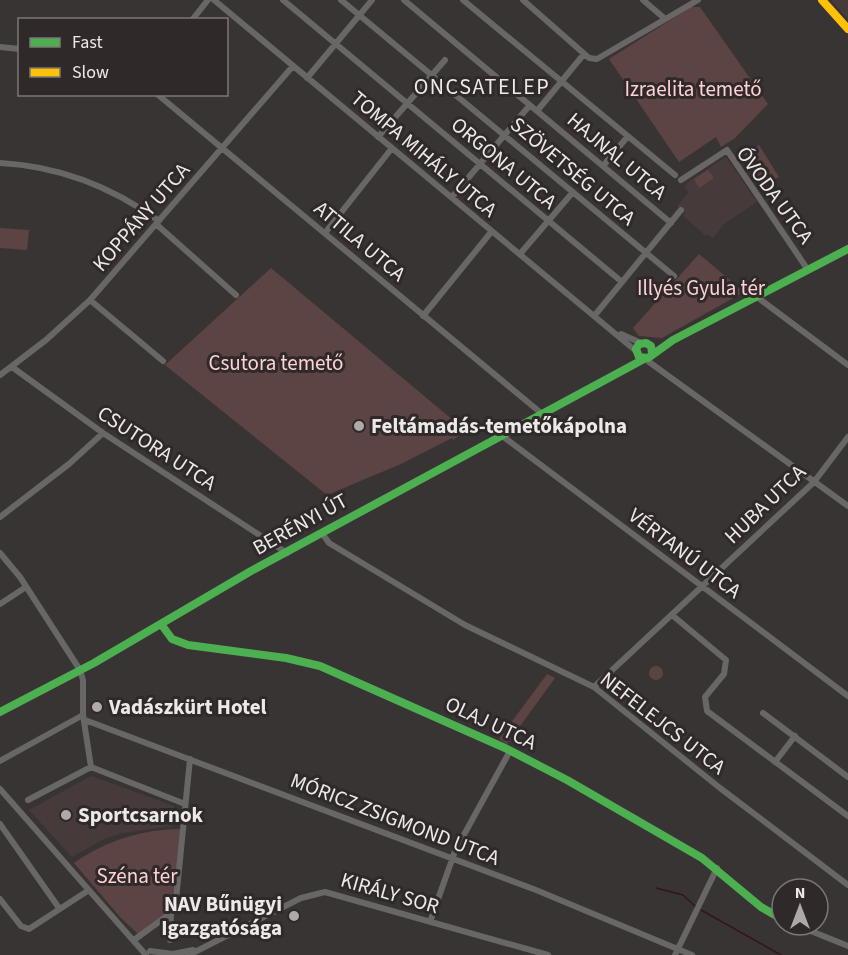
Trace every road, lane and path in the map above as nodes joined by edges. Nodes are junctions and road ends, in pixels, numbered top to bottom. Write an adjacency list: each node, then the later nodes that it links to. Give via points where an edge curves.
1 (208, 0): 13 (street)
2 (214, 0): 21 (street, TOMPA MIHÁLY UTCA)
3 (283, 0): 16 (street, ORGONA UTCA)
4 (341, 0): 12 (street, SZÖVETSÉG UTCA)
5 (372, 0): 12 (street)
6 (404, 0): 27 (street, HAJNAL UTCA)
7 (463, 0): 24 (street)
8 (523, 0): 19 (street)
9 (643, 0): 14 (street)
10 (698, 0): 14 (street)
11 (822, 0): 15 (main road)
12 (360, 15): 16 (street); 22 (street, SZÖVETSÉG UTCA)
13 (194, 18)
14 (664, 18): 19 (street, via 597,59)
15 (848, 29)
16 (336, 44): 23 (street); 26 (street, ORGONA UTCA)
17 (0, 47): 18 (street)
18 (18, 49)
19 (584, 54): 24 (street)
20 (445, 60): 22 (street)
21 (293, 66): 23 (street, TOMPA MIHÁLY UTCA); 33 (street, KOPPÁNY UTCA)
22 (432, 75): 26 (street); 29 (street, SZÖVETSÉG UTCA)
23 (307, 78): 31 (street, TOMPA MIHÁLY UTCA)
24 (561, 82): 28 (street); 30 (street)
25 (159, 96): 33 (street, ATTILA UTCA)
26 (407, 104): 31 (street); 35 (street, ORGONA UTCA)
27 (530, 105): 28 (street, HAJNAL UTCA); 29 (street)
28 (537, 111): 36 (street, HAJNAL UTCA)
29 (504, 135): 35 (street); 39 (street, SZÖVETSÉG UTCA)
30 (628, 136): 36 (street); 37 (street)
31 (378, 137): 32 (street, TOMPA MIHÁLY UTCA)
32 (392, 148): 40 (street, TOMPA MIHÁLY UTCA); 46 (street)
33 (223, 149): 43 (street, KOPPÁNY UTCA); 46 (street, ATTILA UTCA)
34 (0, 163): 43 (street, via 72,176 122,197)
35 (480, 164): 40 (street); 42 (street, ORGONA UTCA)
36 (603, 166): 44 (street, HAJNAL UTCA)
37 (675, 175)
38 (681, 180): 50 (street, ÓVODA UTCA, via 727,150)
39 (573, 192): 42 (street); 48 (street, SZÖVETSÉG UTCA)
40 (452, 197): 45 (street, TOMPA MIHÁLY UTCA)
41 (681, 210): 44 (street)
42 (549, 221): 49 (street); 52 (street, ORGONA UTCA)
43 (157, 222): 53 (street); 55 (street, KOPPÁNY UTCA)
44 (671, 223): 48 (street)
45 (492, 231): 49 (street, TOMPA MIHÁLY UTCA); 57 (street)
46 (324, 233): 57 (street, ATTILA UTCA)
47 (848, 249): 50 (main road, BERÉNYI ÚT)
48 (646, 253): 51 (street, SZÖVETSÉG UTCA); 52 (street)
49 (520, 254): 56 (street, TOMPA MIHÁLY UTCA)
50 (808, 270): 54 (main road, BERÉNYI ÚT)
51 (674, 276)
52 (622, 282): 56 (street)
53 (236, 295)
54 (757, 297): 58 (main road, BERÉNYI ÚT); 62 (street)
55 (90, 300): 61 (street); 63 (street, KOPPÁNY UTCA)
56 (595, 315): 59 (street, TOMPA MIHÁLY UTCA)
57 (423, 316): 66 (street, ATTILA UTCA)
58 (673, 340): 59 (main road, BERÉNYI ÚT); 60 (main road, BERÉNYI ÚT)
59 (640, 348): 60 (main road); 60 (main road); 64 (main road, BERÉNYI ÚT)
60 (648, 356): 64 (main road, BERÉNYI ÚT); 70 (street)
61 (163, 361)
62 (848, 364)
63 (12, 367): 65 (street, KOPPÁNY UTCA); 67 (street, CSUTORA UTCA)
64 (620, 371): 66 (main road, BERÉNYI ÚT)
65 (0, 375)
66 (542, 413): 68 (main road, BERÉNYI ÚT)
67 (103, 433): 72 (street); 74 (street, CSUTORA UTCA)
68 (501, 435): 73 (main road, BERÉNYI ÚT); 76 (street, VÉRTANÚ UTCA)
69 (848, 437): 70 (street, HUBA UTCA)
70 (814, 482): 71 (street); 76 (street, HUBA UTCA)
71 (848, 506)
72 (0, 516)
73 (322, 533): 74 (main road, BERÉNYI ÚT); 82 (street, NEFELEJCS UTCA, via 329,543 447,615)
74 (287, 552): 80 (main road, BERÉNYI ÚT)
75 (0, 553): 77 (street)
76 (702, 586): 79 (street, HUBA UTCA); 83 (street, VÉRTANÚ UTCA)
77 (26, 587): 78 (street); 81 (street)
78 (0, 604)
79 (672, 615): 82 (street, HUBA UTCA); 91 (street, via 726,660 724,674 705,697 707,711)
80 (160, 624): 81 (main road, BERÉNYI ÚT); 88 (main road, OLAJ UTCA, via 172,639 188,645 320,666)
81 (80, 670): 84 (main road, BERÉNYI ÚT); 86 (street)
82 (594, 687): 101 (street, NEFELEJCS UTCA)
83 (848, 696)
84 (0, 712)
85 (763, 712): 87 (street)
86 (84, 718): 89 (street, MÓRICZ ZSIGMOND UTCA); 90 (street); 92 (street)
87 (795, 736): 91 (street); 93 (street)
88 (510, 751): 99 (street); 100 (main road, OLAJ UTCA)
89 (190, 759): 96 (street); 99 (street, MÓRICZ ZSIGMOND UTCA)
90 (0, 761)
91 (775, 762): 97 (street)
92 (91, 767): 95 (street); 96 (street)
93 (848, 777)
94 (0, 789): 102 (street)
95 (28, 800)
96 (185, 804): 106 (street, via 176,904)
97 (848, 816)
98 (0, 824): 104 (street)
99 (452, 858): 107 (street); 114 (street, MÓRICZ ZSIGMOND UTCA)
100 (717, 868): 105 (main road, OLAJ UTCA); 114 (street)
101 (848, 885)
102 (89, 890): 104 (street); 109 (street)
103 (0, 899): 104 (street, via 25,929 34,928)
104 (59, 908)
105 (770, 912)
106 (171, 914): 109 (street); 110 (street)
107 (430, 922): 112 (street, KIRÁLY SOR, via 319,892); 113 (street, KIRÁLY SOR)
108 (826, 937): 111 (street)
109 (134, 940): 115 (street)
110 (170, 940)
111 (848, 946)
112 (197, 950): 115 (street, KIRÁLY SOR); 116 (street, KIRÁLY SOR)
113 (528, 952): 117 (street, KIRÁLY SOR)
114 (676, 952): 118 (street, MÓRICZ ZSIGMOND UTCA)
115 (150, 954)
116 (189, 955)
117 (548, 955)
118 (692, 955)

